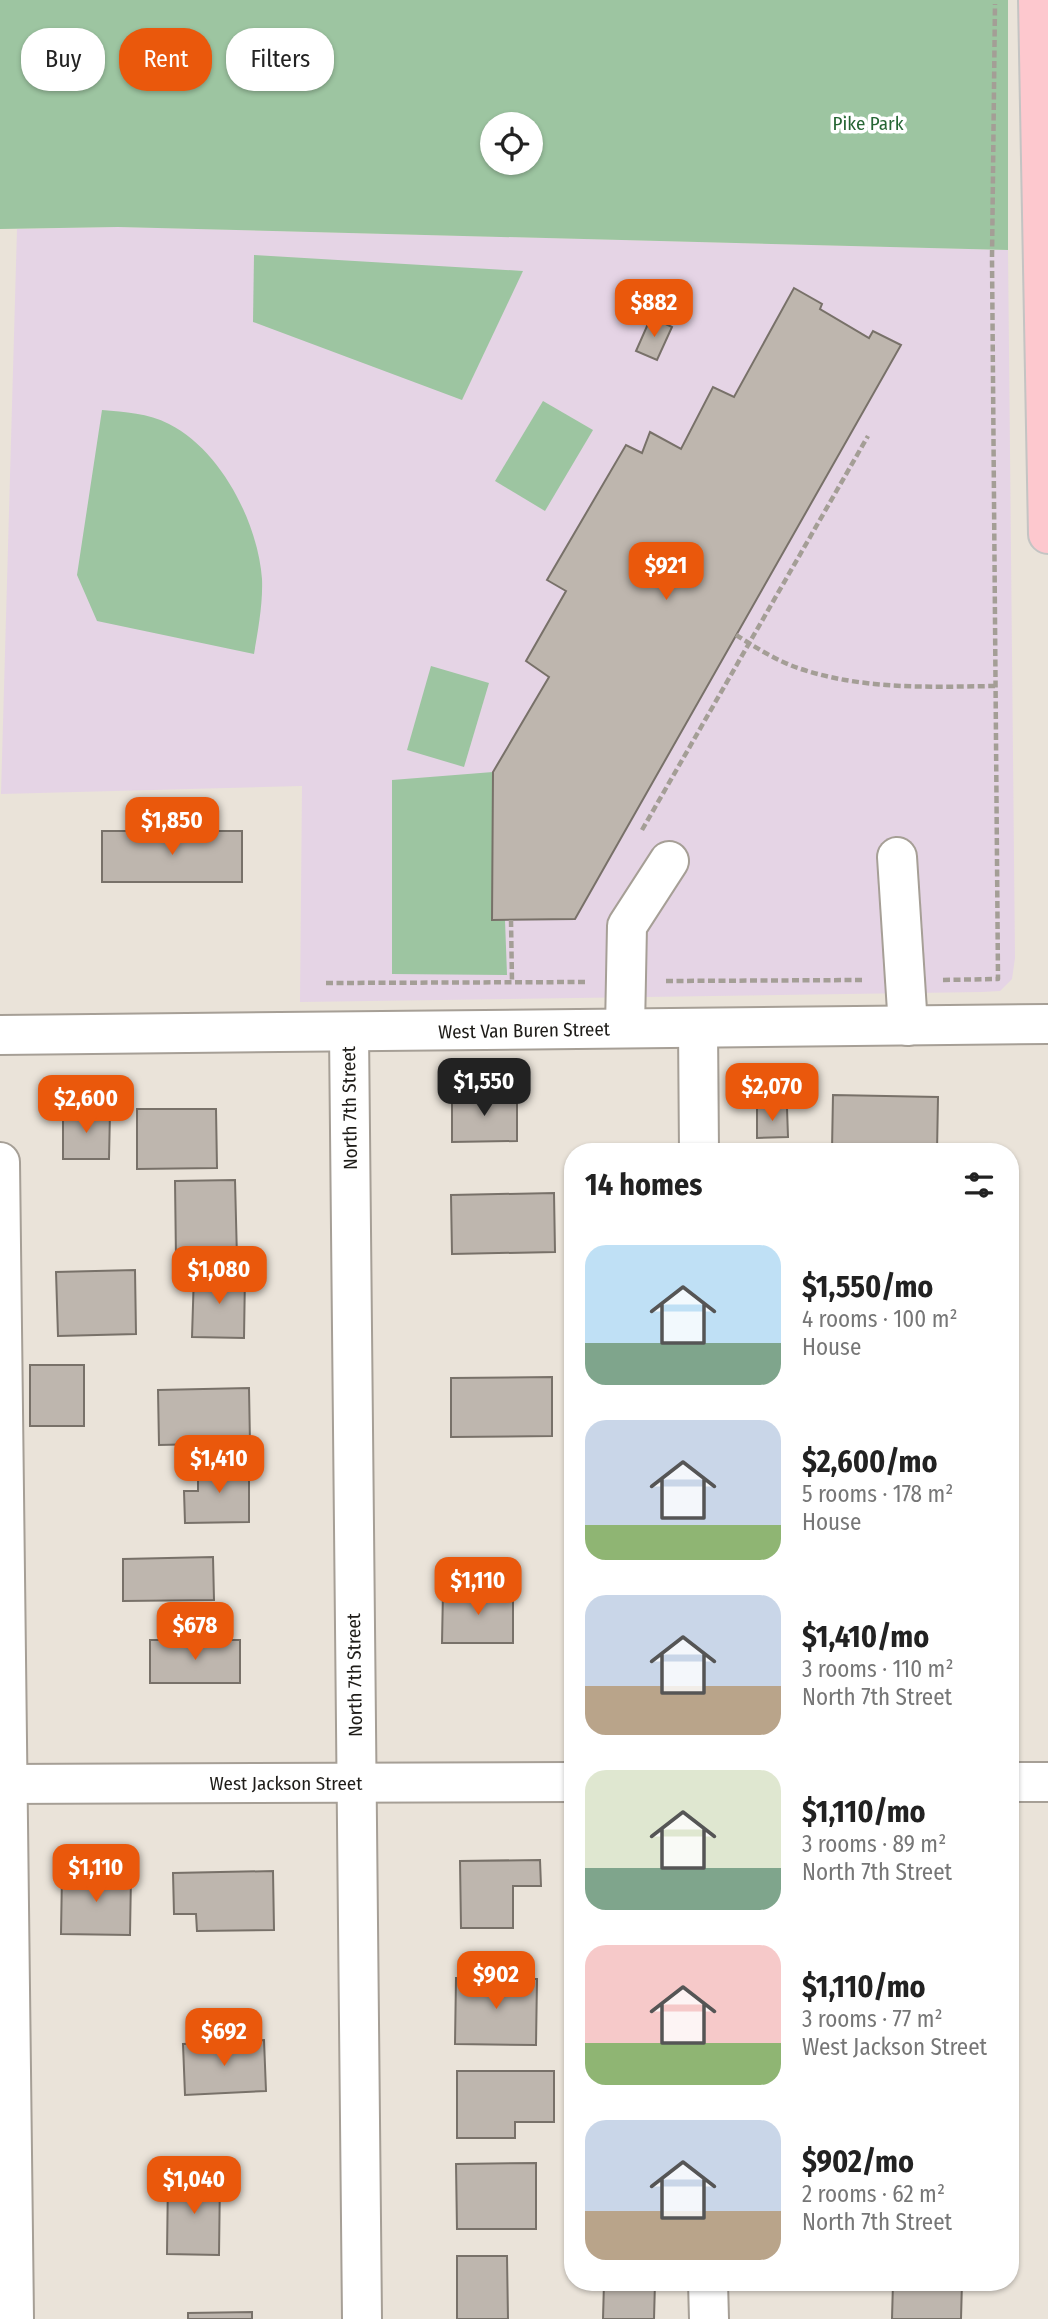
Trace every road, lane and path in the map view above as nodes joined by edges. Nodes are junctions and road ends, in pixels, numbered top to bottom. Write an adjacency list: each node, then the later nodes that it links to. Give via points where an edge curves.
1 (995, 0): 8 (path)
2 (1038, 0): 3 (main road)
3 (1047, 365): 5 (main road)
4 (869, 436): 7 (path)
5 (1048, 534)
6 (736, 635): 7 (path)
7 (750, 643): 8 (path, via 797,668 870,684); 9 (path)
8 (995, 687): 14 (path)
9 (639, 835)
10 (897, 857): 18 (street)
11 (669, 861): 19 (street, via 627,926)
12 (511, 920): 15 (path)
13 (586, 969): 16 (path)
14 (998, 979)
15 (512, 982)
16 (587, 982)
17 (1048, 1024): 18 (street, West Van Buren Street)
18 (908, 1026): 20 (street, West Van Buren Street)
19 (625, 1028): 20 (street, West Van Buren Street); 21 (street, West Van Buren Street)
20 (698, 1028): 23 (street)
21 (349, 1032): 22 (street, West Van Buren Street); 25 (street, North 7th Street)
22 (0, 1035)
23 (699, 1143)
24 (0, 1162): 29 (street)
25 (355, 1782): 26 (street, West Jackson Street); 29 (street, West Jackson Street); 32 (street, North 7th Street)
26 (564, 1782)
27 (1019, 1782): 28 (street)
28 (1048, 1782)
29 (5, 1784): 31 (street)
30 (708, 2291): 33 (street)
31 (14, 2319)
32 (362, 2319)
33 (709, 2319)

